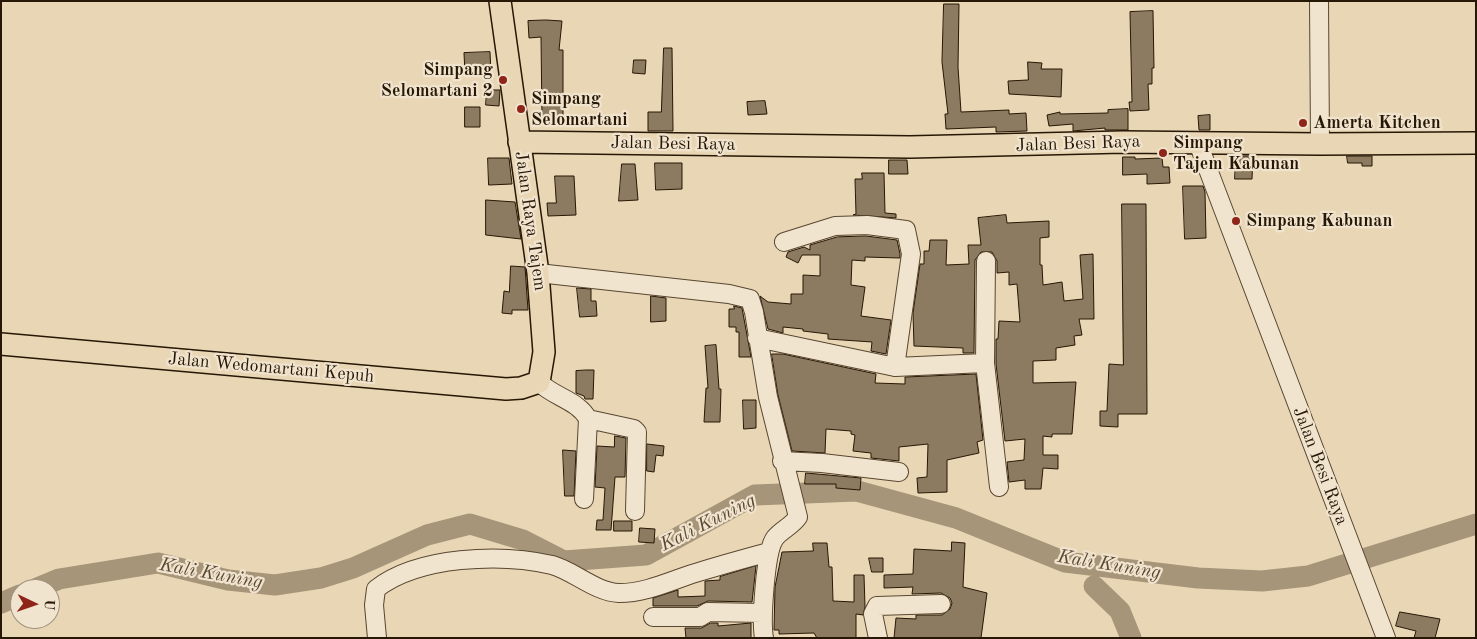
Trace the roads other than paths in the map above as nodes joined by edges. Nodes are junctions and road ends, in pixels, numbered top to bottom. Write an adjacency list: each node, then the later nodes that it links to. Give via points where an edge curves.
1 (500, 1): 3 (main road, Jalan Raya Tajem)
2 (1319, 1): 6 (street)
3 (519, 142): 4 (main road, Jalan Besi Raya, via 910,147); 9 (main road, Jalan Raya Tajem)
4 (1198, 143): 6 (main road); 28 (street, Jalan Besi Raya)
5 (1476, 143): 6 (main road)
6 (1320, 144)
7 (784, 242): 13 (street, via 835,226 867,225 906,230 911,254)
8 (986, 261): 12 (street)
9 (538, 273): 10 (street, via 747,297 752,303); 14 (main road, Jalan Raya Tajem, via 544,352)
10 (757, 338): 13 (street); 16 (street)
11 (1, 344): 14 (main road, Jalan Wedomartani Kepuh, via 506,389)
12 (985, 363): 13 (street); 18 (street)
13 (895, 367)
14 (539, 382): 15 (street, via 548,392 579,407)
15 (588, 419): 19 (street); 20 (street, via 638,432)
16 (784, 467): 17 (street, via 822,463); 21 (street, via 798,517 775,537)
17 (899, 472)
18 (998, 488)
19 (584, 499)
20 (634, 511)
21 (769, 552): 23 (street); 25 (street, via 645,590 617,593 554,566 499,558 453,560 390,579 376,589)
22 (941, 604): 27 (street, via 877,606 874,614)
23 (763, 613): 24 (street, via 708,612 700,617); 26 (street)
24 (653, 617)
25 (377, 638)
26 (764, 638)
27 (878, 638)
28 (1386, 638)

